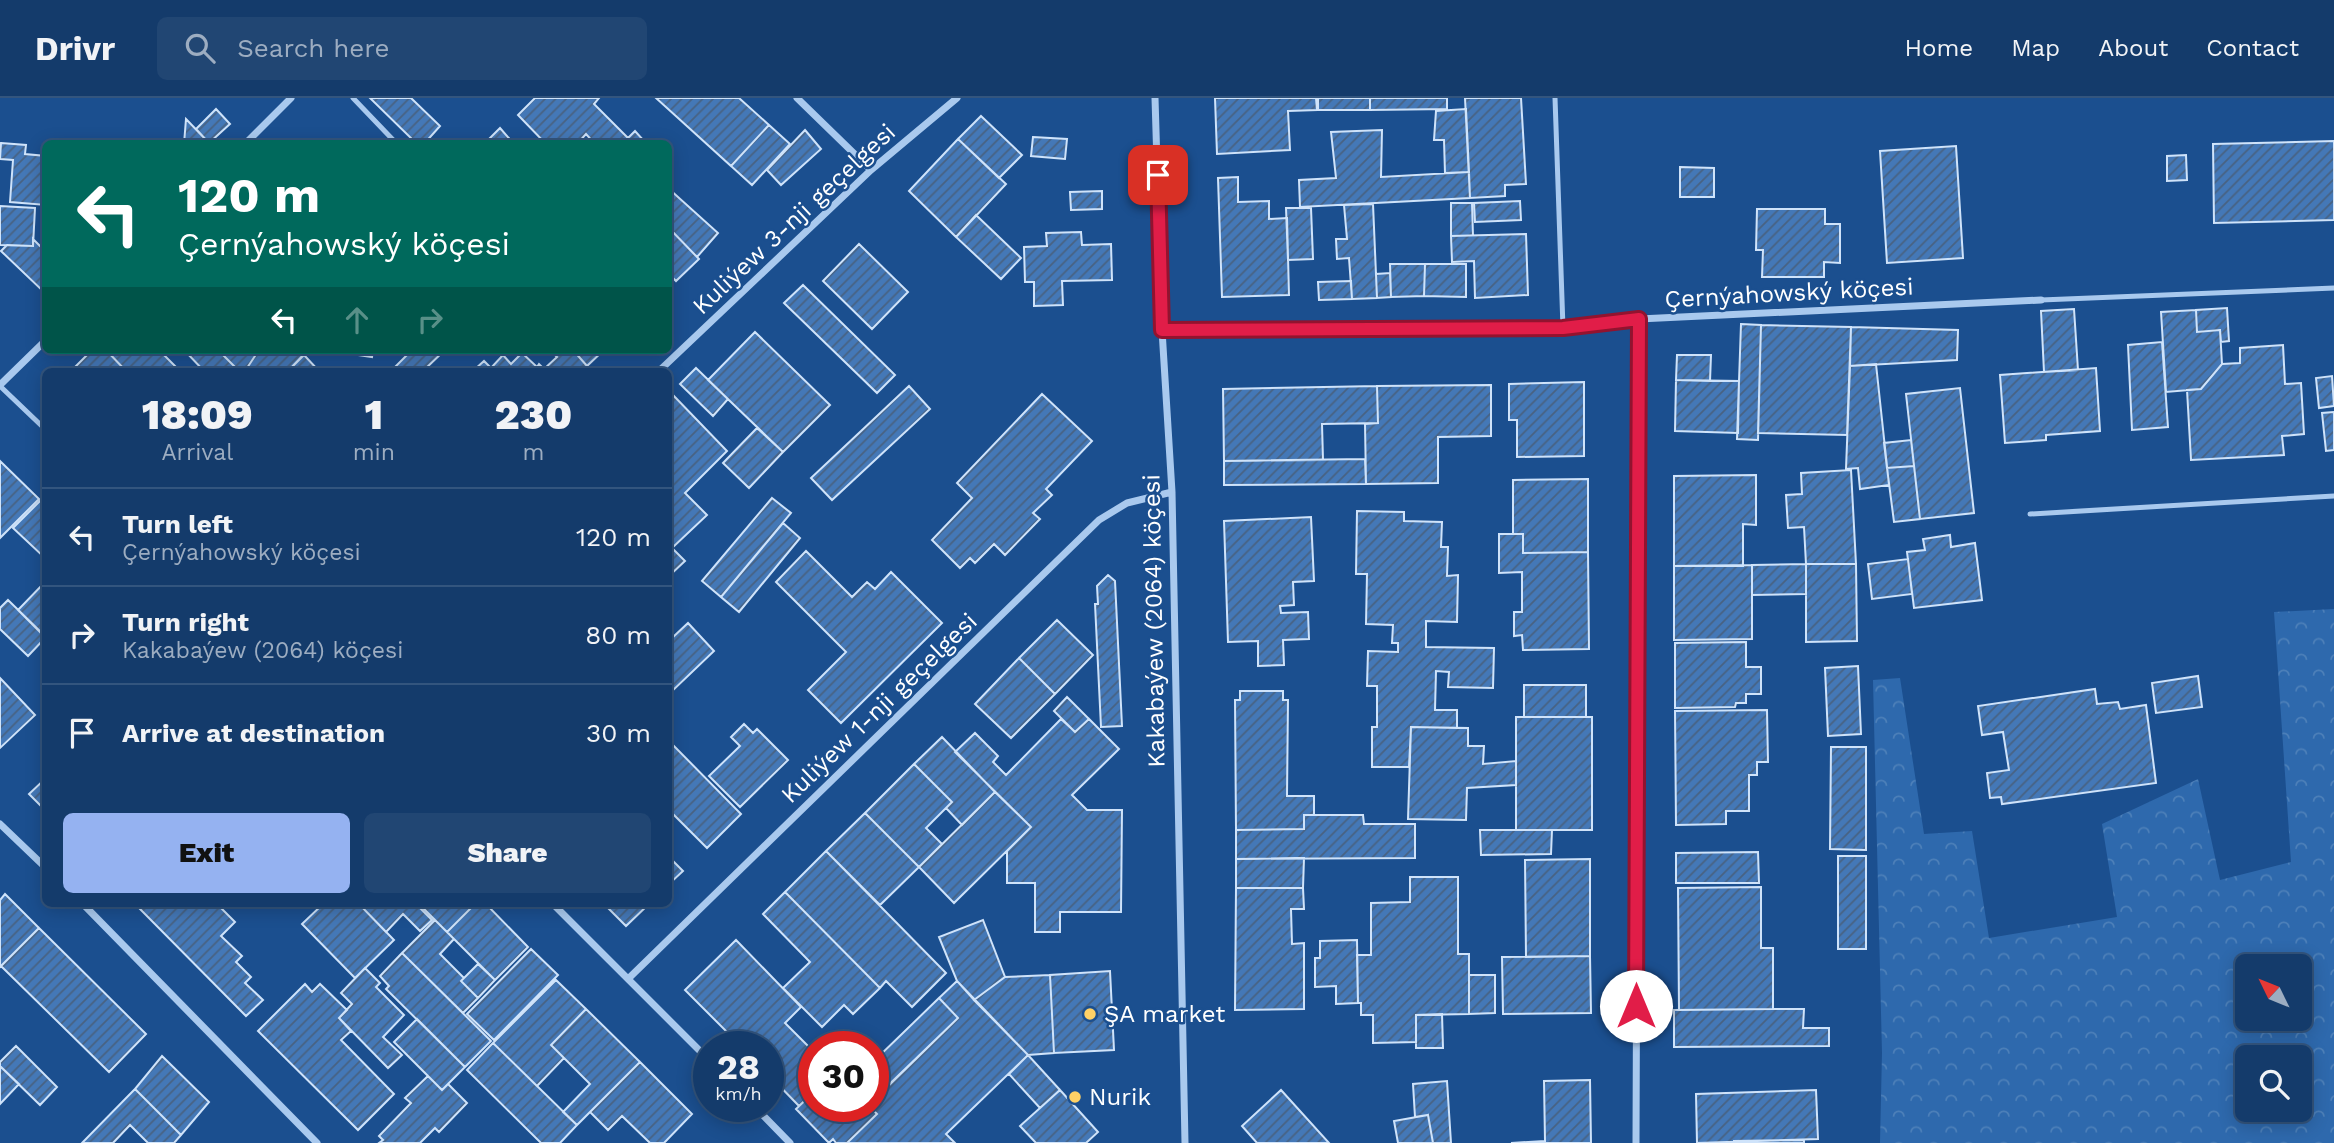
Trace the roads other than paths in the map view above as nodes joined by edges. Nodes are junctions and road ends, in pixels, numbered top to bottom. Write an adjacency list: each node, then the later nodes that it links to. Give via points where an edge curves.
1 (291, 98): 7 (street)
2 (353, 98): 8 (lane)
3 (797, 98): 9 (street)
4 (957, 98): 9 (street, Kuliýew 3-nji geçelgesi)
5 (1155, 98): 14 (street, Kakabaýew (2064) köçesi)
6 (1555, 98): 13 (lane)
7 (249, 140)
8 (393, 140)
9 (871, 170): 16 (street, Kuliýew 3-nji geçelgesi)
10 (2334, 288): 11 (lane, Çernýahowský köçesi)
11 (2040, 300): 12 (street, Çernýahowský köçesi)
12 (1639, 319): 13 (street, Çernýahowský köçesi); 32 (street)
13 (1563, 328): 14 (street, Çernýahowský köçesi)
14 (1162, 330): 19 (street, Kakabaýew (2064) köçesi)
15 (42, 344): 17 (street)
16 (662, 368)
17 (0, 385): 18 (lane)
18 (42, 426)
19 (1172, 492): 26 (street, Kuliýew 1-nji geçelgesi, via 1127,503 1099,520); 31 (street, Kakabaýew (2064) köçesi)
20 (2334, 496): 21 (lane)
21 (2030, 514)
22 (0, 824): 23 (street)
23 (42, 864)
24 (90, 907): 29 (street)
25 (556, 907): 26 (street)
26 (628, 979): 27 (street)
27 (693, 1044)
28 (770, 1122): 30 (street)
29 (317, 1143)
30 (790, 1143)
31 (1185, 1143)
32 (1636, 1143)

